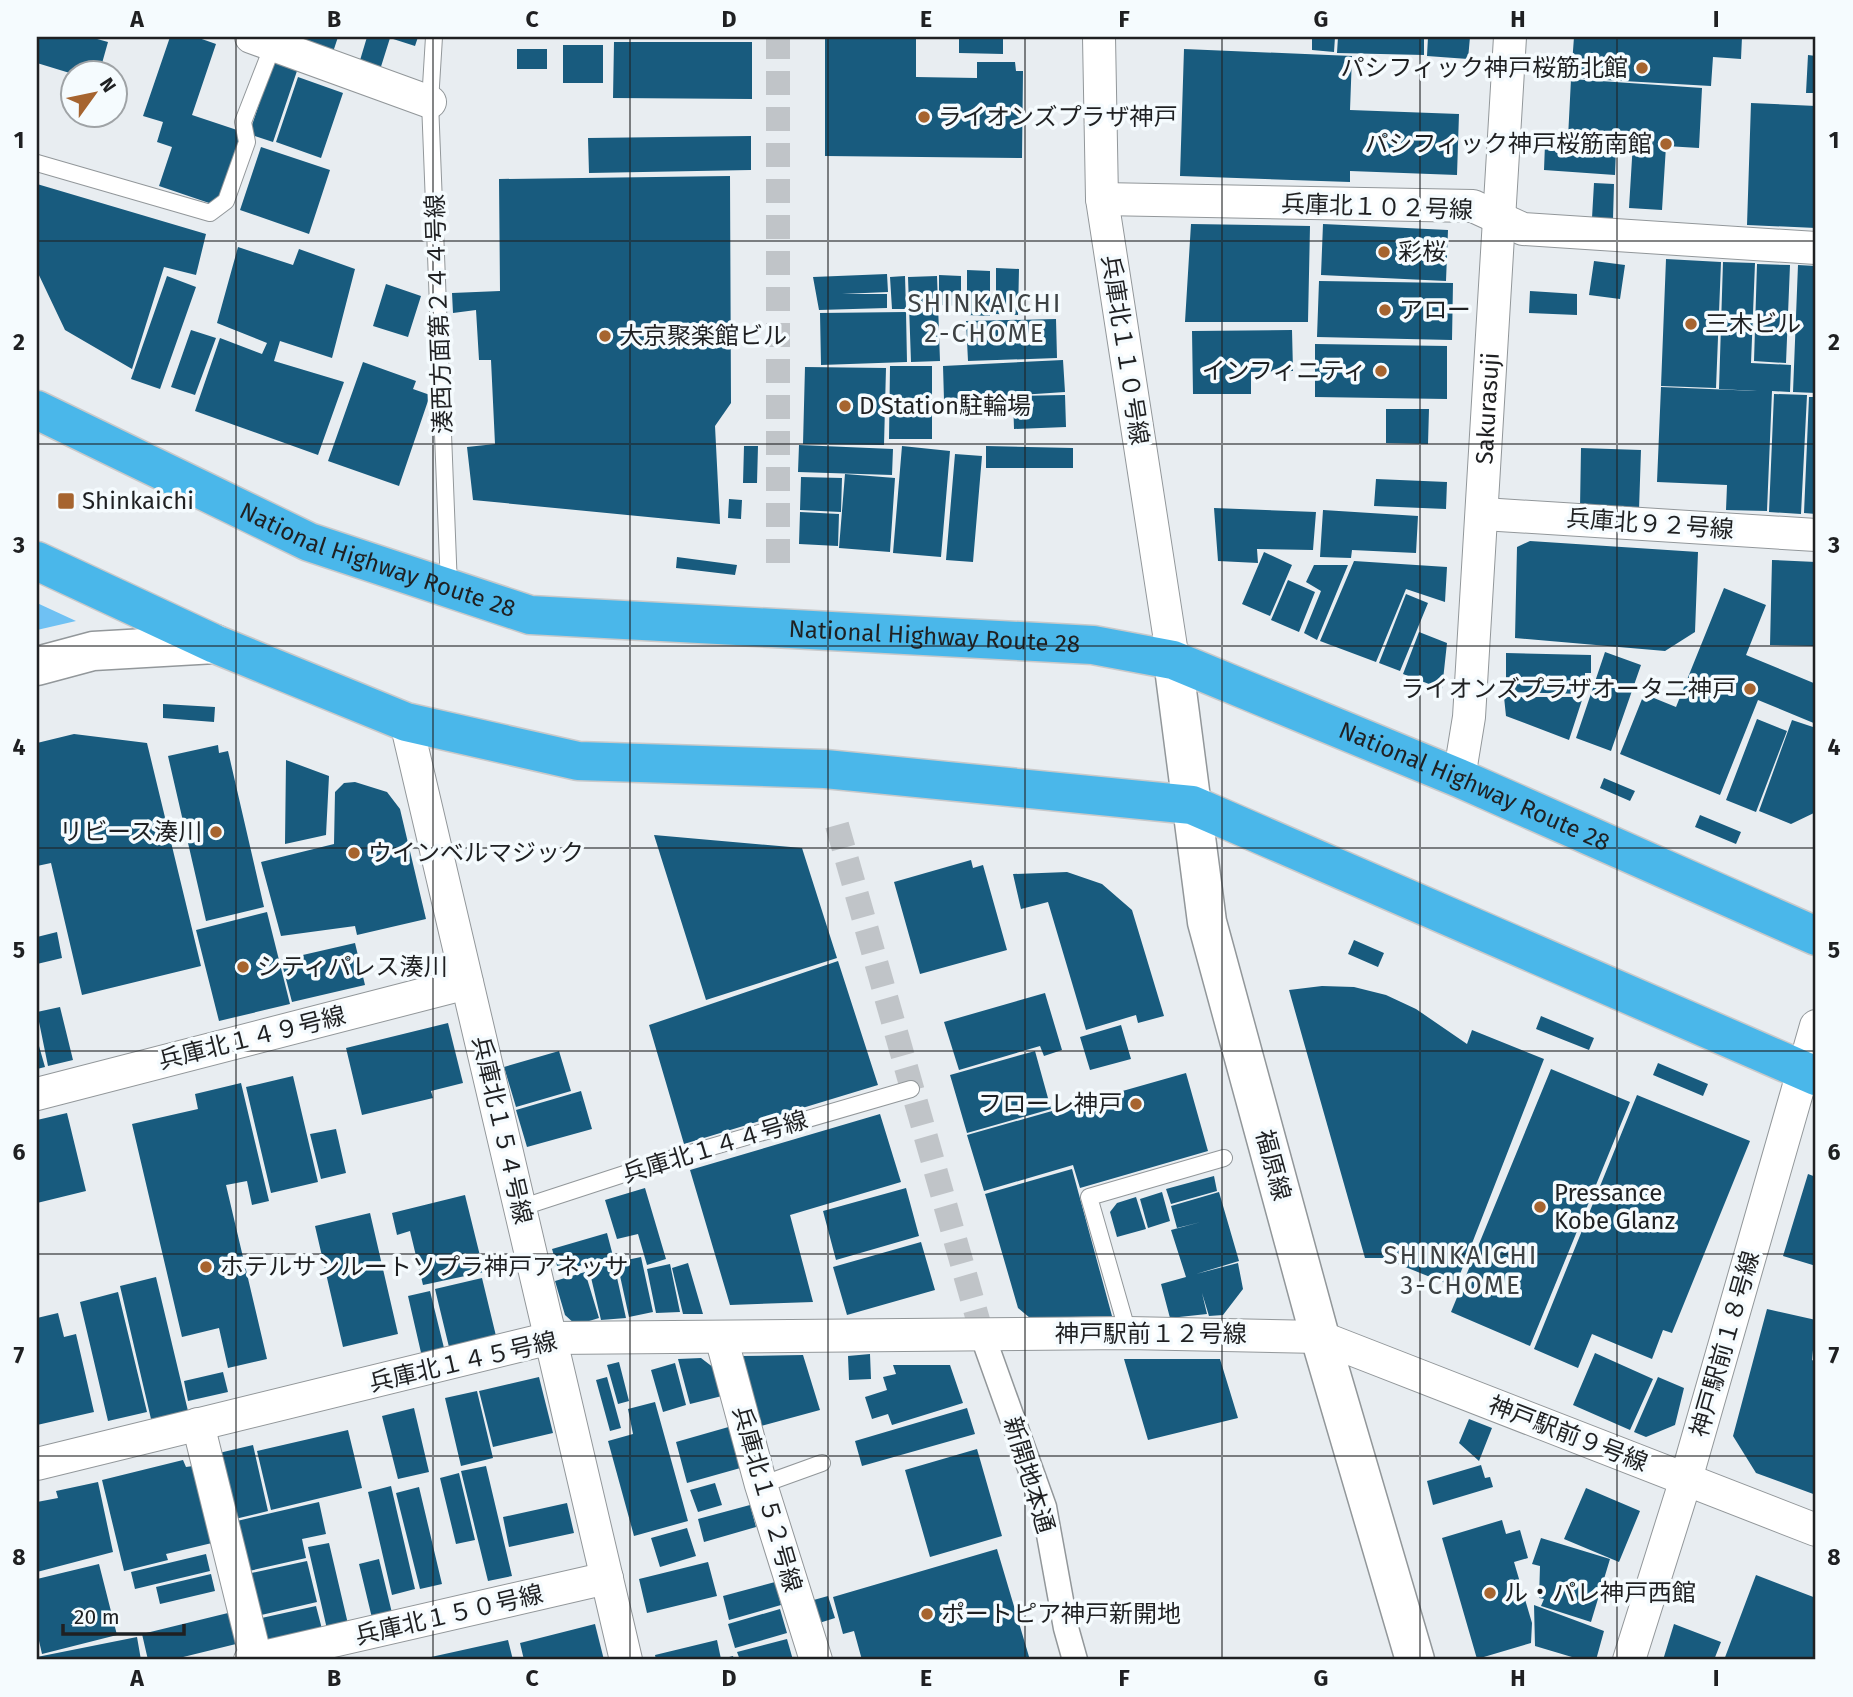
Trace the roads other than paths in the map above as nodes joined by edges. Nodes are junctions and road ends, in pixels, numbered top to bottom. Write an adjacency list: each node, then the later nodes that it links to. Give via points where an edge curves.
1 (434, 37): 5 (lane, 湊西方面第２４４号線)
2 (1099, 37): 7 (street, 兵庫北１１０号線)
3 (1510, 37): 8 (street, Sakurasuji)
4 (262, 41): 5 (street); 6 (lane, via 243,122 247,142 226,201 209,213)
5 (430, 102): 14 (lane, 湊西方面第２４４号線)
6 (37, 163)
7 (1102, 200): 8 (street, 兵庫北１０２号線, via 1473,206); 16 (street, 兵庫北１１０号線)
8 (1498, 218): 9 (street, 兵庫北１０２号線, via 1523,229); 11 (street, Sakurasuji)
9 (1816, 248)
10 (37, 410): 14 (highway, National Highway Route 28, via 309,542)
11 (1483, 514): 12 (street, 兵庫北９２号線); 19 (street, Sakurasuji, via 1469,717)
12 (1816, 535)
13 (37, 561): 15 (highway)
14 (449, 590): 16 (highway, National Highway Route 28, via 530,615 1093,645)
15 (215, 644): 17 (street, via 93,650); 18 (highway)
16 (1173, 660): 19 (highway, National Highway Route 28); 20 (street, 福原線)
17 (37, 666)
18 (406, 722): 20 (highway, via 578,761 825,769); 22 (street, 兵庫北１５４号線)
19 (1459, 778): 21 (highway, National Highway Route 28)
20 (1192, 805): 24 (highway); 32 (street, 福原線, via 1207,922)
21 (1816, 936)
22 (467, 983): 26 (street, 兵庫北１４９号線); 28 (street, 兵庫北１５４号線)
23 (1816, 1026): 24 (street, 神戸駅前１８号線)
24 (1810, 1074): 37 (street, 神戸駅前１８号線)
25 (911, 1089): 28 (lane, 兵庫北１４４号線, via 670,1158)
26 (37, 1094)
27 (1224, 1158): 29 (lane, via 1089,1196)
28 (520, 1208): 33 (street, 兵庫北１５４号線)
29 (1128, 1333): 30 (street, 神戸駅前１２号線); 32 (street, 神戸駅前１２号線)
30 (982, 1334): 31 (street, 兵庫北１４５号線); 44 (street, 新開地本通, via 1044,1507)
31 (721, 1337): 33 (street, 兵庫北１４５号線); 38 (street, 兵庫北１５２号線)
32 (1321, 1337): 37 (street, 神戸駅前９号線); 45 (street, 福原線)
33 (551, 1338): 34 (street, 兵庫北１４５号線); 40 (street, 兵庫北１５４号線)
34 (198, 1424): 35 (street, 兵庫北１４５号線); 41 (street)
35 (37, 1464)
36 (822, 1464): 38 (lane)
37 (1686, 1479): 39 (street, 神戸駅前９号線); 46 (street, 神戸駅前１８号線)
38 (761, 1485): 43 (street, 兵庫北１５２号線)
39 (1816, 1530)
40 (607, 1578): 41 (street, 兵庫北１５０号線); 42 (street, 兵庫北１５４号線)
41 (253, 1660)
42 (626, 1660)
43 (816, 1660)
44 (1075, 1660)
45 (1416, 1660)
46 (1629, 1660)

